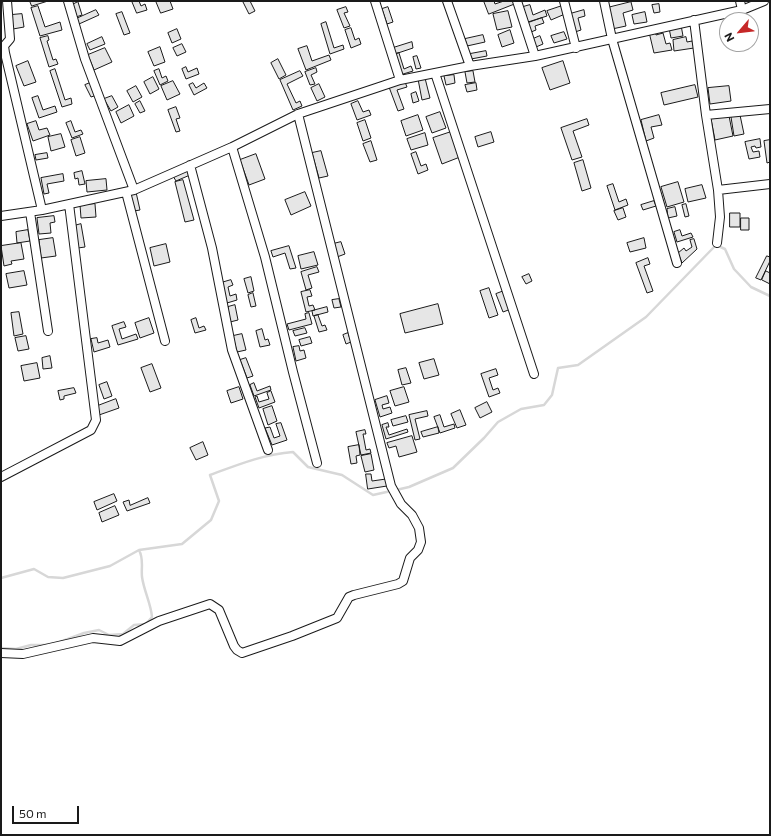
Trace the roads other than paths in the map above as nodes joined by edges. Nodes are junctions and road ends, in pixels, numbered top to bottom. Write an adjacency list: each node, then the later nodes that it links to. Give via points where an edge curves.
1 (7, 1): 27 (street, via 10,39 4,46 5,53)
2 (68, 1): 25 (street)
3 (375, 1): 17 (street)
4 (448, 1): 15 (street)
5 (517, 1): 14 (street)
6 (564, 1): 13 (street)
7 (604, 1): 12 (street)
8 (740, 1): 10 (street)
9 (764, 1): 10 (street)
10 (742, 10): 11 (street)
11 (694, 20): 12 (street); 20 (street)
12 (612, 39): 13 (street); 31 (street)
13 (576, 48): 14 (street)
14 (535, 56): 15 (street)
15 (470, 66): 16 (street)
16 (435, 73): 17 (street); 34 (street)
17 (400, 80): 19 (street)
18 (770, 109): 20 (street)
19 (298, 114): 21 (street); 38 (street, via 391,486 419,528 421,542 418,550 410,558 403,581 349,597 337,618 242,653 234,646 219,610 210,604 159,621 120,641 93,638 23,654)
20 (706, 115): 24 (street)
21 (232, 147): 22 (street); 36 (street, via 266,257)
22 (190, 165): 25 (street); 35 (street, via 212,248 232,350)
23 (770, 184): 24 (street)
24 (718, 190): 30 (street, via 720,216)
25 (130, 191): 26 (street); 33 (street)
26 (69, 204): 27 (street); 37 (street, via 96,420 91,430)
27 (42, 210): 28 (street)
28 (30, 212): 29 (street); 32 (street)
29 (1, 216)
30 (717, 243)
31 (677, 263)
32 (48, 331)
33 (165, 341)
34 (534, 374)
35 (268, 450)
36 (317, 463)
37 (1, 477)
38 (1, 653)

